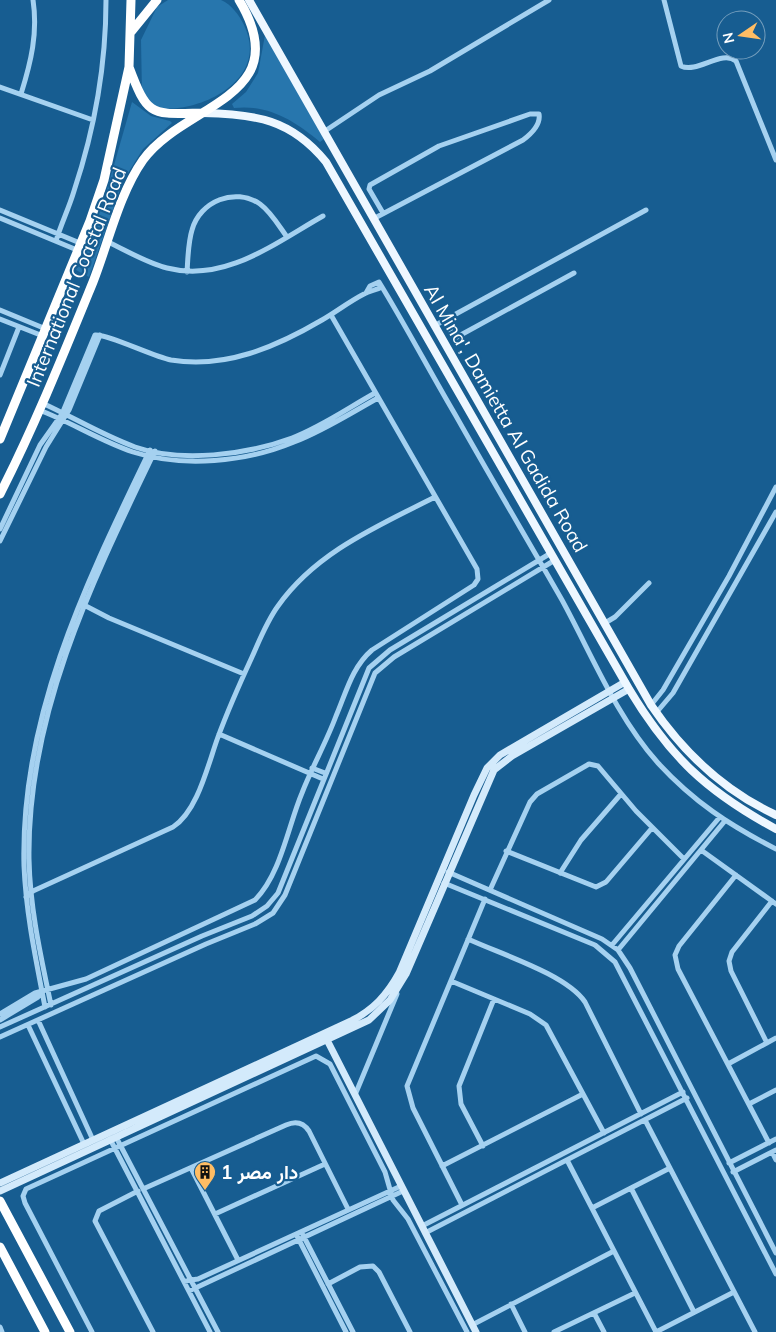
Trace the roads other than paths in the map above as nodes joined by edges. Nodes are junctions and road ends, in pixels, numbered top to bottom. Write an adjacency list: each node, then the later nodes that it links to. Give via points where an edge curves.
1 (33, 0): 12 (street, via 34,48)
2 (106, 0): 14 (street, via 102,62)
3 (130, 0): 9 (highway, International Coastal Road)
4 (157, 0): 9 (highway)
5 (239, 0): 13 (highway, International Coastal Road, via 254,32 252,67 234,93)
6 (249, 0): 15 (main road, Al Mina', Damietta Al Gadida Road)
7 (549, 0): 15 (street, via 425,73 378,95)
8 (664, 0): 16 (street, via 681,66 689,68 727,58 736,61)
9 (131, 32): 10 (highway, International Coastal Road)
10 (129, 67): 13 (highway, via 142,101 152,110 169,114); 27 (highway, International Coastal Road, via 106,172)
11 (0, 86): 12 (street)
12 (21, 94): 14 (street)
13 (203, 113): 26 (highway, International Coastal Road, via 168,136 147,156 129,187); 46 (main road, Al Mina', Damietta Al Gadida Road, via 265,118 300,135 318,152)
14 (93, 120): 23 (street, via 74,192)
15 (325, 131): 22 (main road, Al Mina', Damietta Al Gadida Road)
16 (776, 160)
17 (0, 210): 23 (street)
18 (646, 210): 33 (street)
19 (383, 213): 19 (street, via 369,189 370,185 439,146 530,114 539,114 535,128 523,140); 22 (street)
20 (323, 216): 24 (street)
21 (0, 218): 25 (street)
22 (373, 219): 34 (main road, Al Mina', Damietta Al Gadida Road)
23 (58, 234): 25 (street); 27 (street)
24 (287, 237): 28 (street, via 229,266); 28 (street, via 260,204 242,197 224,198 213,203 196,220)
25 (56, 241): 27 (street)
26 (108, 242): 28 (street, via 159,266); 39 (highway, International Coastal Road)
27 (78, 247): 36 (highway, International Coastal Road)
28 (187, 272)
29 (574, 273): 33 (street, via 458,336 453,335)
30 (0, 310): 36 (street)
31 (331, 315): 38 (street); 40 (street, via 267,348 208,362 160,357 100,335 93,338); 54 (street, via 382,287)
32 (0, 319): 35 (street)
33 (444, 320): 34 (street)
34 (434, 326): 44 (main road, Al Mina', Damietta Al Gadida Road)
35 (19, 327): 36 (street); 37 (street)
36 (44, 332): 41 (highway, International Coastal Road)
37 (0, 375)
38 (377, 395): 42 (street, via 299,435 255,449 214,454); 47 (street)
39 (40, 407): 40 (street); 45 (highway, International Coastal Road)
40 (62, 418): 42 (street); 51 (street, via 40,445); 52 (street)
41 (0, 439)
42 (151, 454): 57 (street); 58 (street)
43 (776, 487): 63 (street, via 729,576 663,690)
44 (528, 489): 46 (main road, via 523,495); 48 (main road, Al Mina', Damietta Al Gadida Road)
45 (0, 494)
46 (517, 495): 49 (main road, Al Mina', Damietta Al Gadida Road)
47 (435, 497): 60 (street, via 360,536 306,574 273,613); 66 (street, via 478,572 478,579 474,585 362,659)
48 (533, 498): 49 (main road, via 526,499); 59 (main road, Al Mina', Damietta Al Gadida Road)
49 (523, 505): 53 (main road, Al Mina', Damietta Al Gadida Road)
50 (776, 512): 64 (street, via 673,692)
51 (0, 528)
52 (0, 541)
53 (553, 557): 54 (street); 55 (street); 61 (main road, Al Mina', Damietta Al Gadida Road)
54 (540, 561): 55 (street); 67 (street, via 375,661 364,676)
55 (543, 567): 62 (street); 96 (street, via 387,662 375,673 285,896 273,913)
56 (649, 583): 59 (street)
57 (80, 600): 58 (street); 85 (street, via 40,718 25,827)
58 (84, 605): 60 (street); 84 (street, via 44,726 31,814)
59 (605, 623): 63 (main road, Al Mina', Damietta Al Gadida Road)
60 (244, 674): 65 (street)
61 (627, 686): 62 (street); 73 (main road, Al Mina', Damietta Al Gadida Road, via 658,734 695,775 739,808)
62 (611, 694): 70 (street, via 657,761 684,790); 74 (street, via 493,761 483,775)
63 (651, 705): 64 (main road, Al Mina', Damietta Al Gadida Road)
64 (656, 713): 69 (main road, Al Mina', Damietta Al Gadida Road, via 704,768 748,800)
65 (219, 734): 66 (street); 84 (street, via 190,810 179,823)
66 (311, 770): 67 (street); 93 (street, via 284,847 265,889 255,900 86,979)
67 (324, 776): 94 (street, via 278,892 267,906 252,916)
68 (621, 794): 72 (street); 77 (street, via 598,766 586,766 533,798); 80 (street, via 581,840)
69 (776, 815)
70 (719, 818): 71 (street); 78 (street)
71 (724, 822): 75 (street); 76 (street)
72 (652, 828): 78 (street); 80 (street, via 603,885 592,887)
73 (776, 829)
74 (458, 840): 79 (street); 106 (street, via 392,985 363,1015)
75 (776, 849)
76 (701, 850): 81 (street); 90 (street)
77 (506, 851): 80 (street); 83 (street)
78 (684, 859): 89 (street)
79 (448, 872): 82 (street); 83 (street)
80 (560, 873)
81 (736, 875): 87 (street); 109 (street, via 679,946 675,959)
82 (444, 882): 86 (street); 92 (street)
83 (490, 890): 89 (street)
84 (31, 892): 85 (street); 93 (street)
85 (26, 896): 93 (street, via 30,931)
86 (485, 899): 88 (street); 111 (street, via 595,945 610,957 619,968)
87 (774, 903): 108 (street, via 732,952 729,961)
88 (468, 939): 91 (street); 116 (street, via 562,981 578,992)
89 (612, 944): 90 (street)
90 (618, 950): 129 (street)
91 (451, 981): 95 (street); 131 (street, via 407,1086 411,1103)
92 (399, 988): 106 (street, via 369,1020); 113 (street)
93 (45, 991): 97 (street); 98 (street, via 35,993); 99 (street)
94 (69, 998): 96 (street); 97 (street)
95 (494, 999): 112 (street, via 546,1025); 125 (street, via 459,1086 461,1104)
96 (73, 1005): 101 (street)
97 (48, 1006): 100 (street)
98 (0, 1014)
99 (0, 1020)
100 (18, 1020): 103 (street); 104 (street)
101 (38, 1020): 102 (street); 121 (street)
102 (28, 1025): 104 (street); 123 (street)
103 (0, 1027)
104 (21, 1028): 105 (street)
105 (0, 1037)
106 (325, 1037): 113 (street); 119 (street); 121 (street)
107 (776, 1038): 108 (street)
108 (767, 1043): 109 (street)
109 (728, 1064): 115 (street)
110 (776, 1090): 115 (street)
111 (683, 1092): 114 (street); 116 (street)
112 (584, 1094): 118 (street); 125 (street)
113 (355, 1095): 136 (street)
114 (687, 1098): 117 (street); 153 (street)
115 (748, 1104): 122 (street)
116 (641, 1114): 118 (street)
117 (645, 1120): 127 (street); 133 (street)
118 (604, 1133): 142 (street)
119 (113, 1138): 124 (street); 139 (street)
120 (776, 1139): 122 (street)
121 (93, 1140): 123 (street)
122 (769, 1143): 129 (street)
123 (84, 1144): 135 (street)
124 (117, 1146): 138 (street); 140 (street, via 311,1057 321,1057 330,1064 379,1160); 169 (street, via 29,1187 23,1196)
125 (483, 1146): 131 (street)
126 (774, 1151): 128 (street); 134 (street)
127 (567, 1160): 143 (street); 147 (street)
128 (776, 1160)
129 (729, 1163): 134 (street)
130 (325, 1164): 132 (street, via 306,1128 296,1122); 144 (street); 145 (street)
131 (442, 1166): 142 (street)
132 (191, 1168): 138 (street); 145 (street)
133 (670, 1168): 137 (street); 160 (street)
134 (733, 1172): 151 (street)
135 (0, 1183)
136 (402, 1188): 140 (street); 146 (street)
137 (631, 1188): 143 (street); 162 (street)
138 (140, 1190): 154 (street); 155 (street); 170 (street, via 99,1211 95,1221)
139 (0, 1191)
140 (391, 1193): 144 (street); 148 (street); 176 (street, via 406,1214)
141 (0, 1201): 168 (highway)
142 (462, 1206): 146 (street)
143 (592, 1208): 150 (street)
144 (348, 1210): 148 (street)
145 (215, 1214): 152 (street)
146 (422, 1226): 147 (street)
147 (425, 1234): 164 (street)
148 (300, 1235): 152 (street); 156 (street); 157 (street); 173 (street)
149 (0, 1247): 167 (highway)
150 (614, 1251): 159 (street); 161 (street)
151 (776, 1253)
152 (238, 1260): 154 (street)
153 (776, 1274)
154 (190, 1279): 155 (street); 157 (street)
155 (184, 1282): 158 (street)
156 (328, 1284): 174 (street); 175 (street, via 360,1267 373,1266)
157 (195, 1288): 158 (street); 172 (street)
158 (189, 1291): 171 (street)
159 (635, 1292): 163 (street); 181 (street)
160 (734, 1292): 162 (street); 182 (street)
161 (511, 1304): 164 (street); 178 (street)
162 (694, 1312): 181 (street)
163 (594, 1313): 179 (street); 180 (street)
164 (472, 1324): 177 (street)
165 (0, 1326): 166 (street)
166 (2, 1332)
167 (45, 1332)
168 (69, 1332)
169 (92, 1332)
170 (153, 1332)
171 (210, 1332)
172 (218, 1332)
173 (346, 1332)
174 (352, 1332)
175 (410, 1332)
176 (467, 1332)
177 (476, 1332)
178 (525, 1332)
179 (554, 1332)
180 (604, 1332)
181 (656, 1332)
182 (756, 1332)

